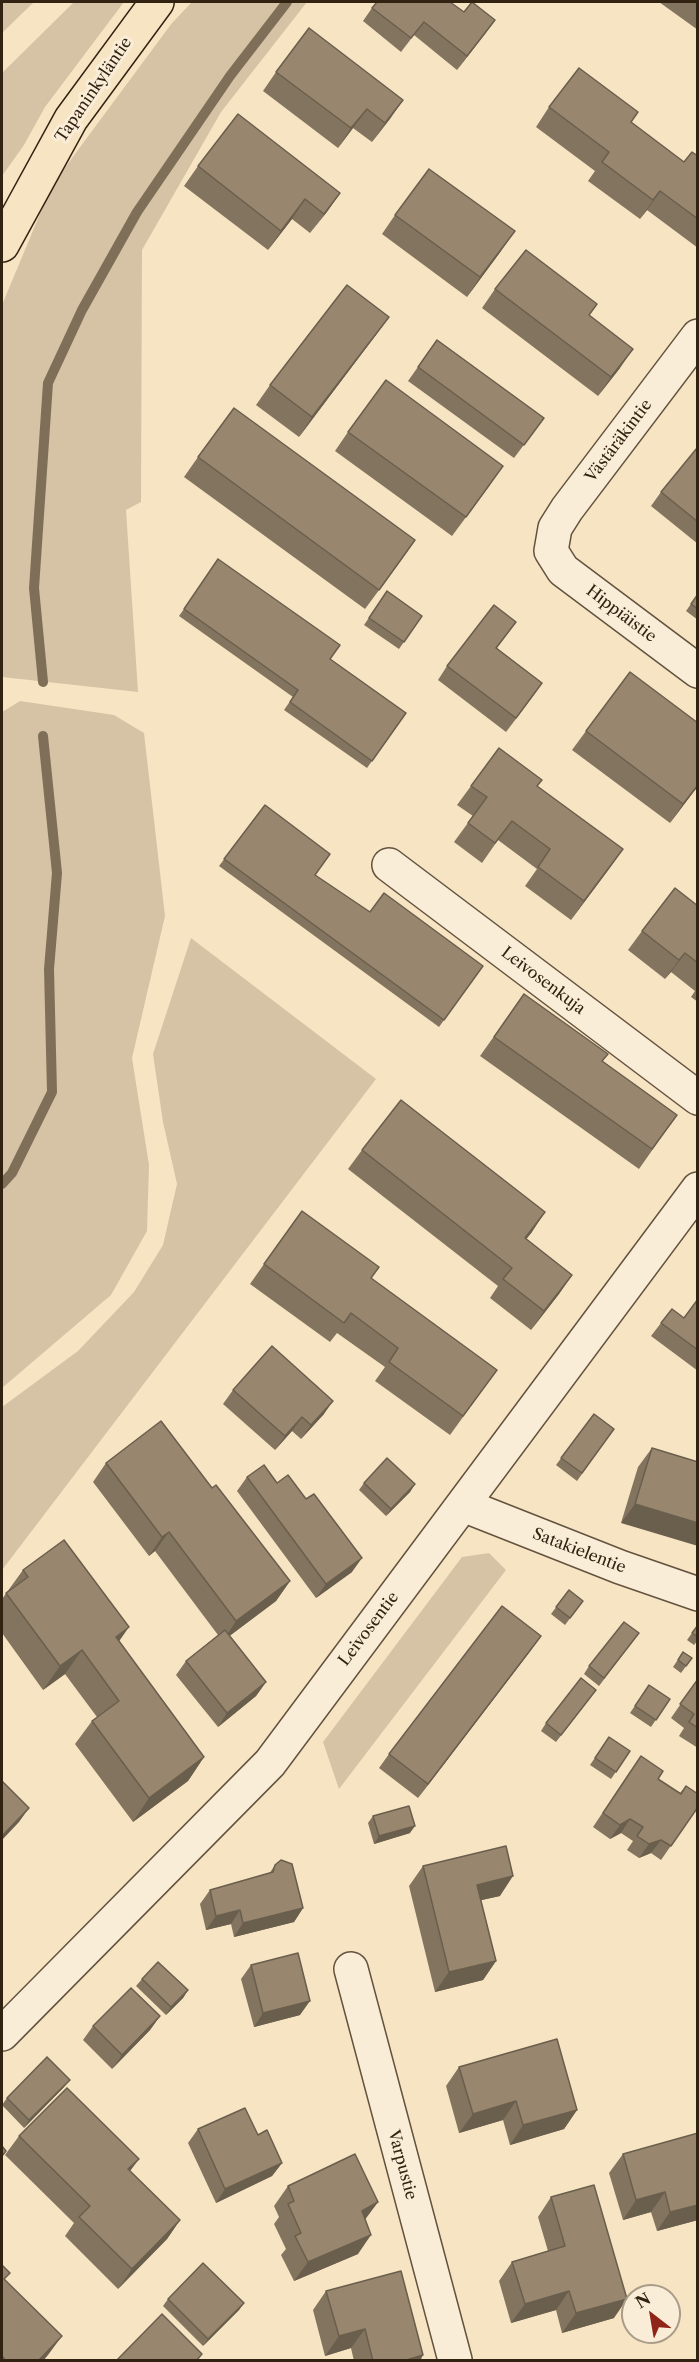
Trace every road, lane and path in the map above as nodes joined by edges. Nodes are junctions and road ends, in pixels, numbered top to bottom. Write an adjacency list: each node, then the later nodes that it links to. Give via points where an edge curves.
1 (157, 2): 2 (main road, Tapaninkyläntie, via 71,119)
2 (2, 245)
3 (698, 336): 4 (street, Västäräkintie, via 567,510 555,528)
4 (551, 551): 5 (street, Hippiäistie, via 563,570)
5 (698, 671)
6 (389, 865): 7 (street, Leivosenkuja)
7 (698, 1098)
8 (698, 1190): 9 (street, Leivosentie)
9 (463, 1504): 10 (street, Satakielentie); 12 (street, Leivosentie, via 270,1763)
10 (698, 1594)
11 (351, 1969): 13 (street, Varpustie)
12 (2, 2034)
13 (455, 2361)

